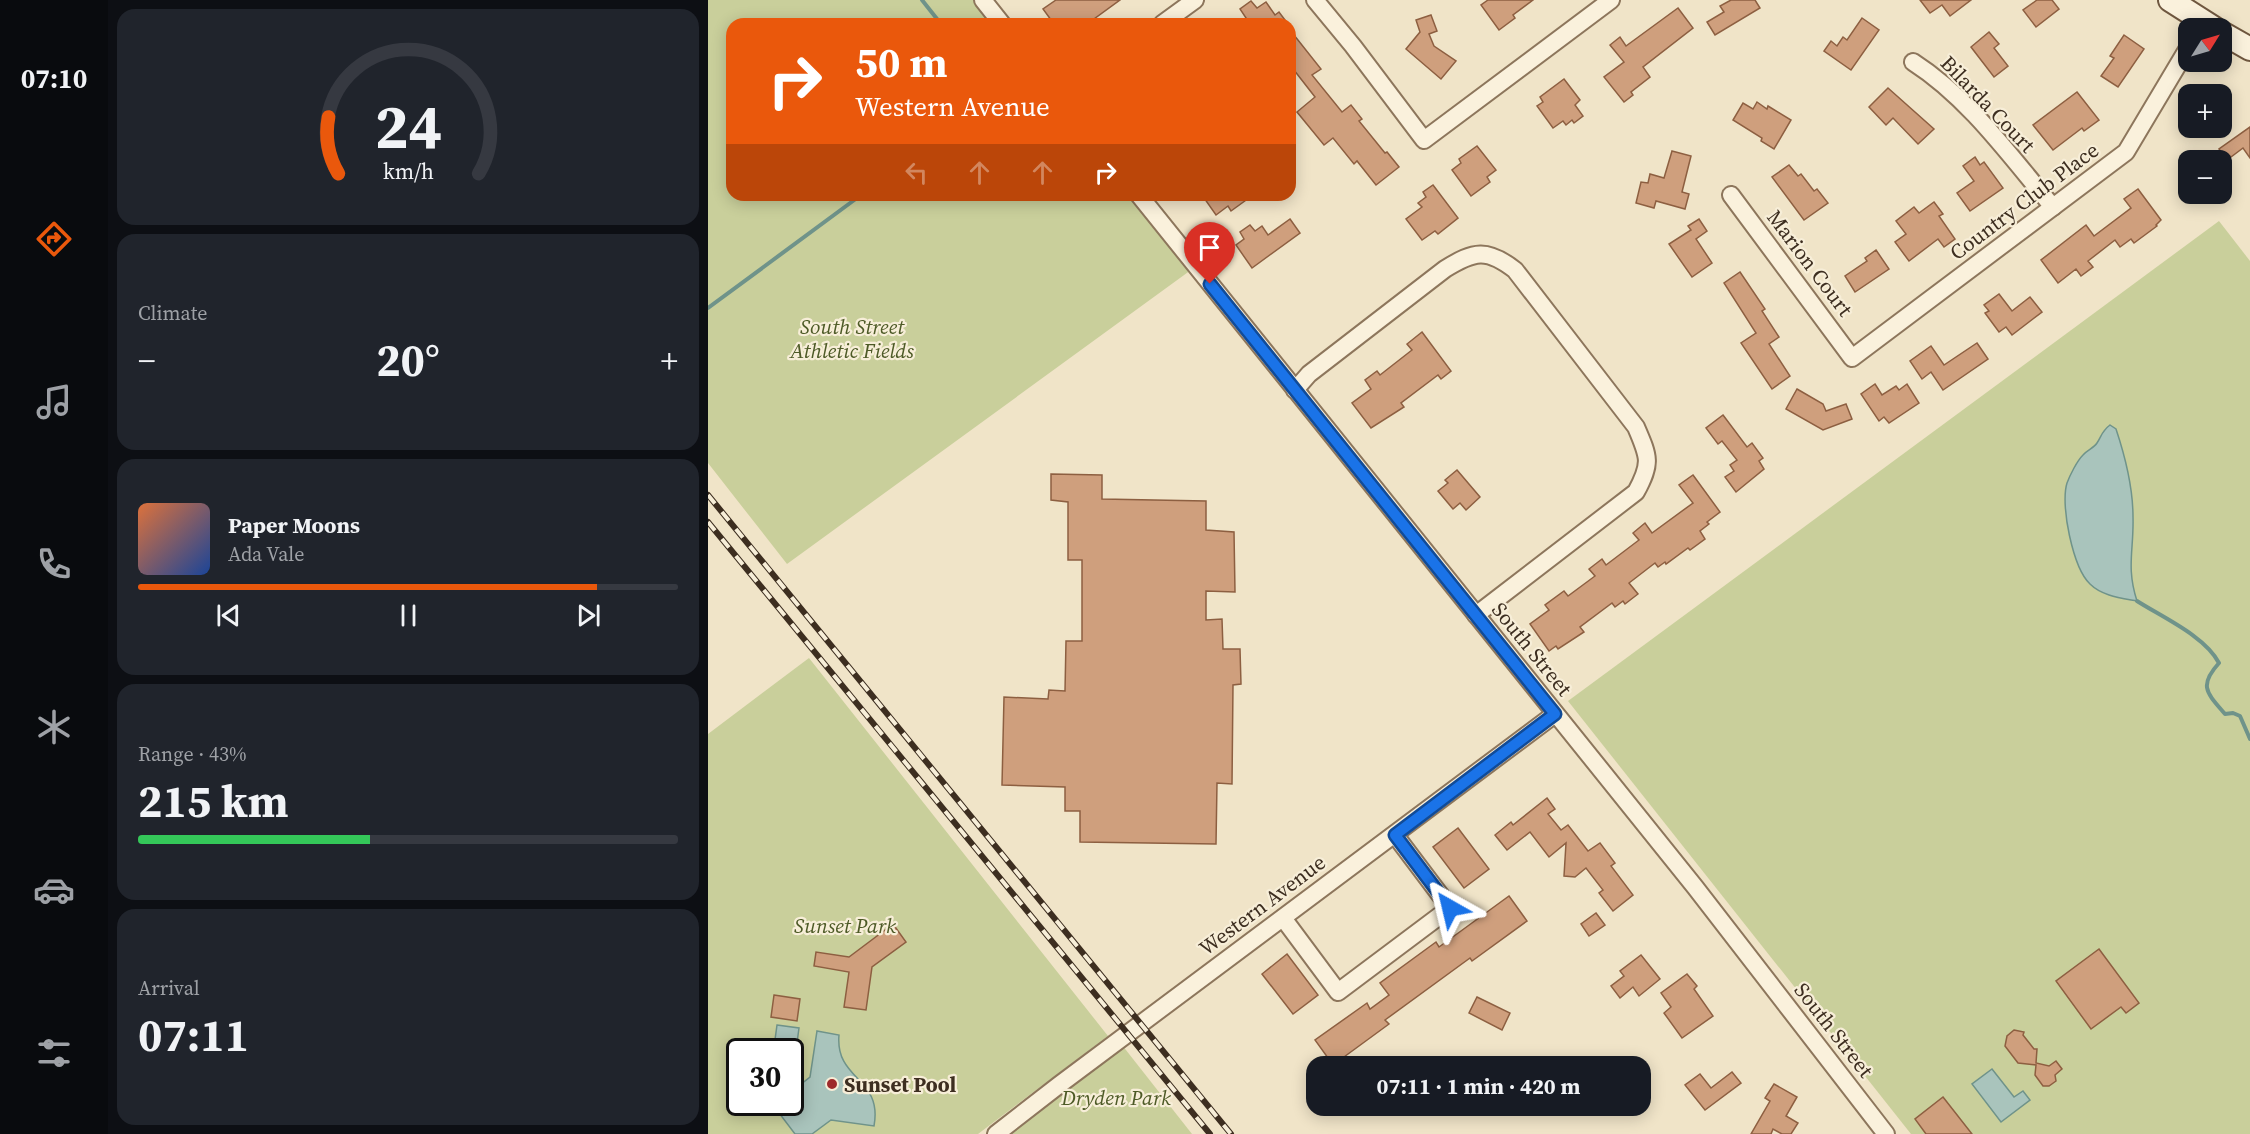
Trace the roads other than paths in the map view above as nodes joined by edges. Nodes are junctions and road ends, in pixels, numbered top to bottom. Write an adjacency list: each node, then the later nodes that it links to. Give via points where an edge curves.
1 (983, 0): 6 (street)
2 (1195, 0): 7 (street)
3 (1315, 0): 4 (street, via 1424,140)
4 (1611, 0)
5 (2170, 0): 8 (main road)
6 (997, 18)
7 (1170, 18)
8 (2196, 18)
9 (2232, 40): 10 (main road)
10 (2250, 49)
11 (1913, 62): 15 (street, Bilarda Court, via 1938,78 1983,124)
12 (2178, 65): 15 (street, Country Club Place, via 2126,152)
13 (1731, 195): 16 (street, Marion Court)
14 (1144, 201): 17 (street, South Street)
15 (2053, 207): 16 (street, Country Club Place)
16 (1852, 358)
17 (1295, 390): 18 (street, South Street); 18 (street, via 1309,374 1463,258 1484,254 1498,257 1515,270 1636,427 1647,452 1647,472 1636,492)
18 (1476, 615): 19 (street, South Street)
19 (1555, 714): 20 (street, Western Avenue); 22 (street, South Street, via 1695,887)
20 (1395, 835): 21 (street, Western Avenue); 21 (street, via 1450,908 1338,992)
21 (1283, 918): 23 (street, Western Avenue)
22 (1878, 1131)
23 (996, 1134)

